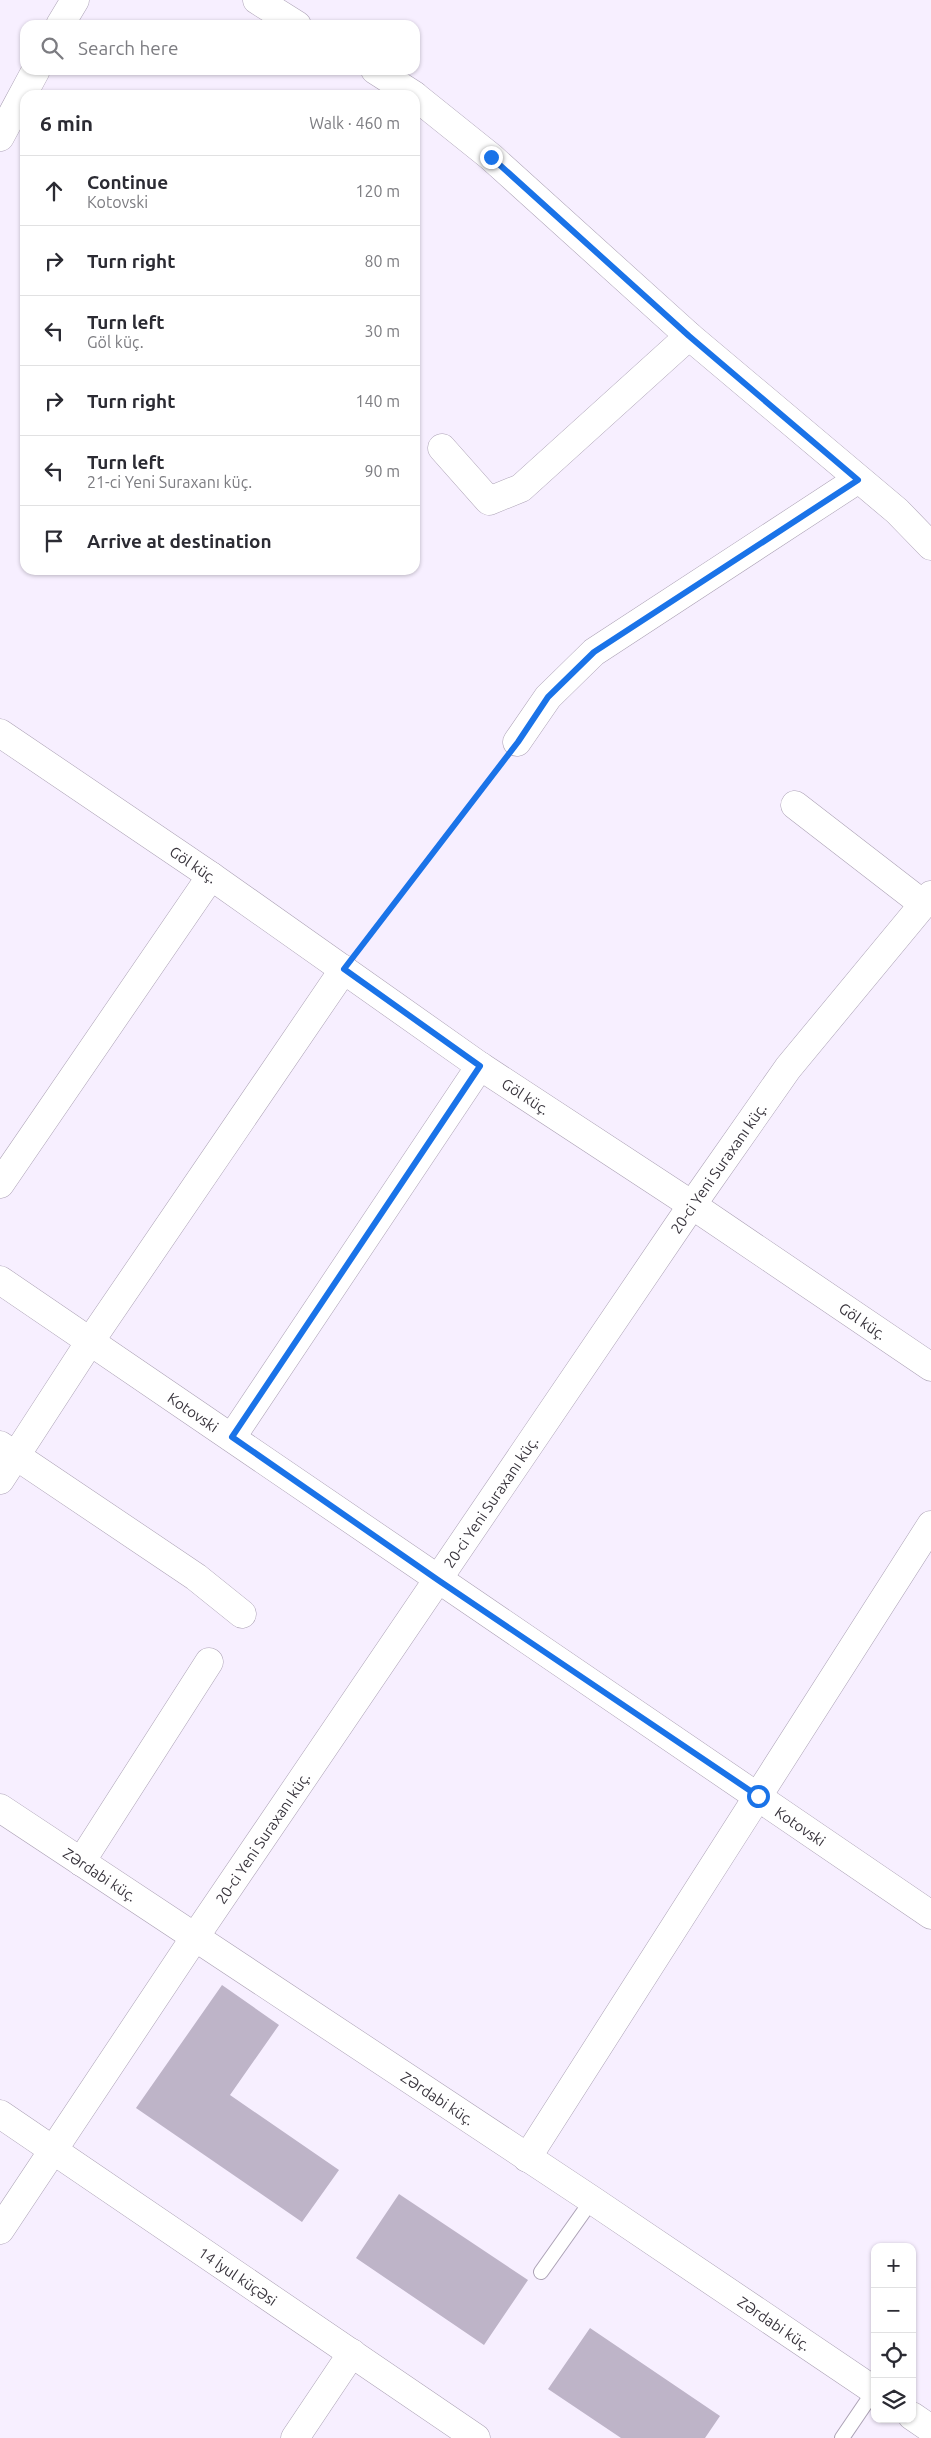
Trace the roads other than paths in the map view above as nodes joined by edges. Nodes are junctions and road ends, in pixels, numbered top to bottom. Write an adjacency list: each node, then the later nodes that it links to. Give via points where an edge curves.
1 (73, 0): 3 (street)
2 (257, 0): 4 (street)
3 (63, 20)
4 (289, 20)
5 (33, 75): 7 (street)
6 (382, 75): 8 (street)
7 (25, 90)
8 (405, 90)
9 (20, 100): 11 (street)
10 (420, 101): 12 (street, via 491,157)
11 (0, 137)
12 (689, 336): 13 (street, via 521,488 489,501); 14 (street)
13 (442, 448)
14 (858, 480): 15 (street, via 897,511); 17 (street, via 594,652 548,697)
15 (931, 546)
16 (0, 733): 19 (street, Göl küç.)
17 (518, 742)
18 (795, 805): 20 (street)
19 (211, 876): 21 (street, Göl küç.); 23 (street)
20 (927, 899): 24 (street, 20-ci Yeni Suraxanı küç., via 788,1068)
21 (344, 969): 22 (street, Göl küç.); 26 (street)
22 (480, 1066): 24 (street, Göl küç.); 28 (street)
23 (0, 1184)
24 (692, 1205): 27 (street, Göl küç.); 32 (street, 20-ci Yeni Suraxanı küç.)
25 (0, 1280): 26 (street, Kotovski)
26 (90, 1343): 28 (street, Kotovski); 29 (street)
27 (931, 1367)
28 (232, 1437): 32 (street, Kotovski)
29 (8, 1450): 30 (street); 33 (street, via 196,1578)
30 (0, 1480)
31 (931, 1524): 35 (street)
32 (438, 1580): 35 (street, Kotovski); 39 (street, 20-ci Yeni Suraxanı küç.)
33 (242, 1614)
34 (210, 1662): 37 (street)
35 (758, 1796): 38 (street, Kotovski); 42 (street)
36 (0, 1808): 37 (street, Zərdabi küç.)
37 (81, 1862): 39 (street, Zərdabi küç.)
38 (931, 1915)
39 (195, 1937): 41 (street, 20-ci Yeni Suraxanı küç.); 42 (street, Zərdabi küç.)
40 (0, 2114): 41 (street, 14 İyul küçəsi)
41 (54, 2151): 44 (street, 20-ci Yeni Suraxanı küç.); 46 (street, 14 İyul küçəsi)
42 (528, 2158): 43 (street, Zərdabi küç.)
43 (592, 2200): 45 (lane); 47 (street, Zərdabi küç.)
44 (0, 2230)
45 (541, 2272)
46 (352, 2354): 51 (street); 52 (street, 14 İyul küçəsi)
47 (871, 2388)
48 (871, 2397): 53 (lane)
49 (916, 2419): 50 (street)
50 (931, 2429)
51 (295, 2438)
52 (476, 2438)
53 (842, 2438)

